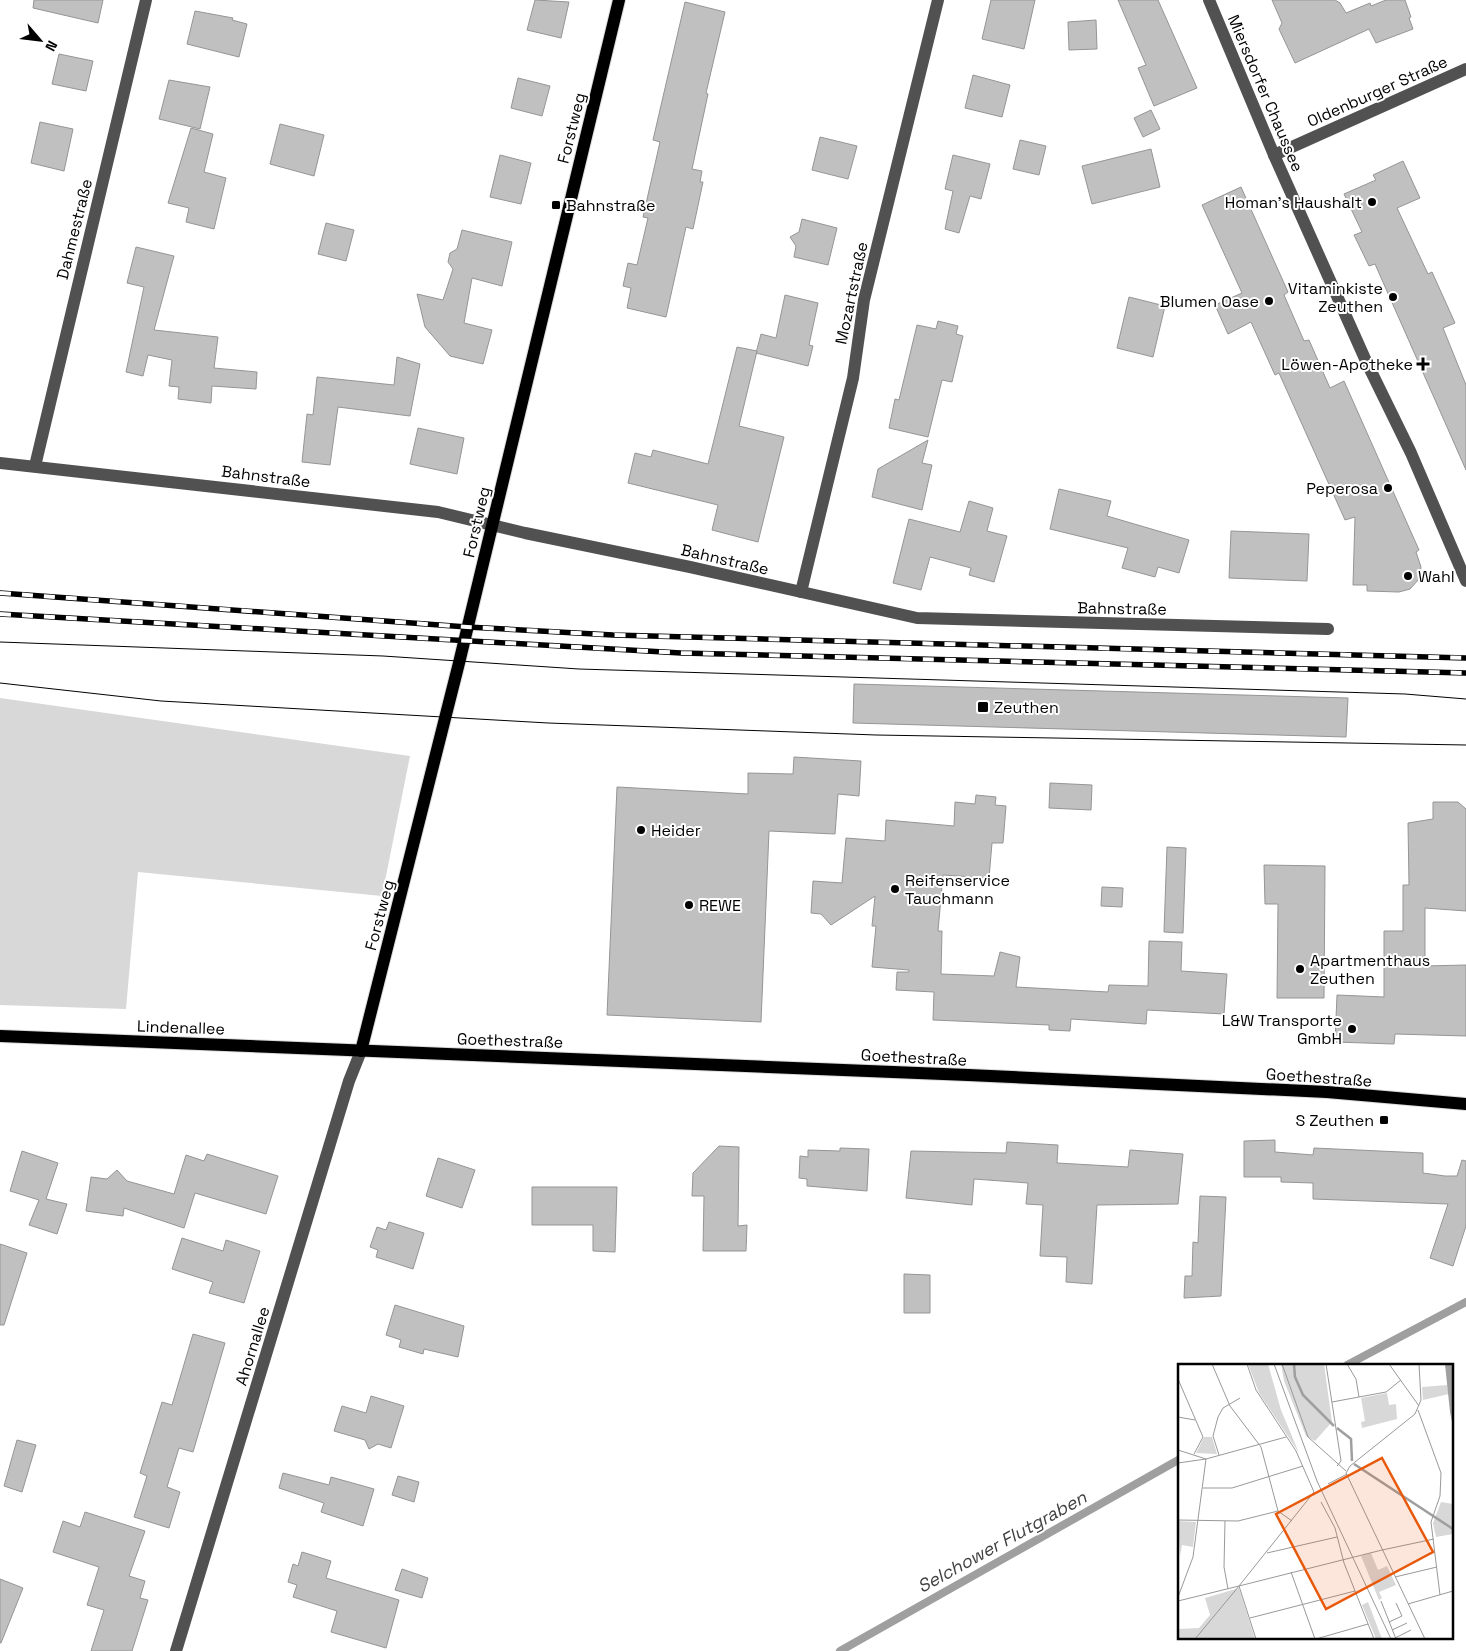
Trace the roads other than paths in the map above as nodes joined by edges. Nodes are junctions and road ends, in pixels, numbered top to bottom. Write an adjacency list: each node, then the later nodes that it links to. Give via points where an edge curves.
1 (146, 0): 8 (street, Dahmestraße)
2 (619, 0): 9 (main road, Forstweg)
3 (938, 0): 11 (street, Mozartstraße, via 864,300 853,378)
4 (1209, 0): 6 (street, Miersdorfer Chaussee)
5 (1466, 69): 6 (street, Oldenburger Straße)
6 (1274, 154): 10 (street, Miersdorfer Chaussee)
7 (0, 463): 8 (street, Bahnstraße)
8 (35, 466): 9 (street, Bahnstraße, via 438,512)
9 (492, 526): 11 (street, Bahnstraße); 14 (main road, Forstweg)
10 (1466, 581)
11 (801, 592): 12 (street, Bahnstraße, via 917,618 943,620)
12 (1328, 629)
13 (0, 1036): 14 (main road, Lindenallee)
14 (361, 1050): 15 (main road, Goethestraße, via 1320,1092); 16 (street, Ahornallee)
15 (1466, 1104)
16 (176, 1651)

